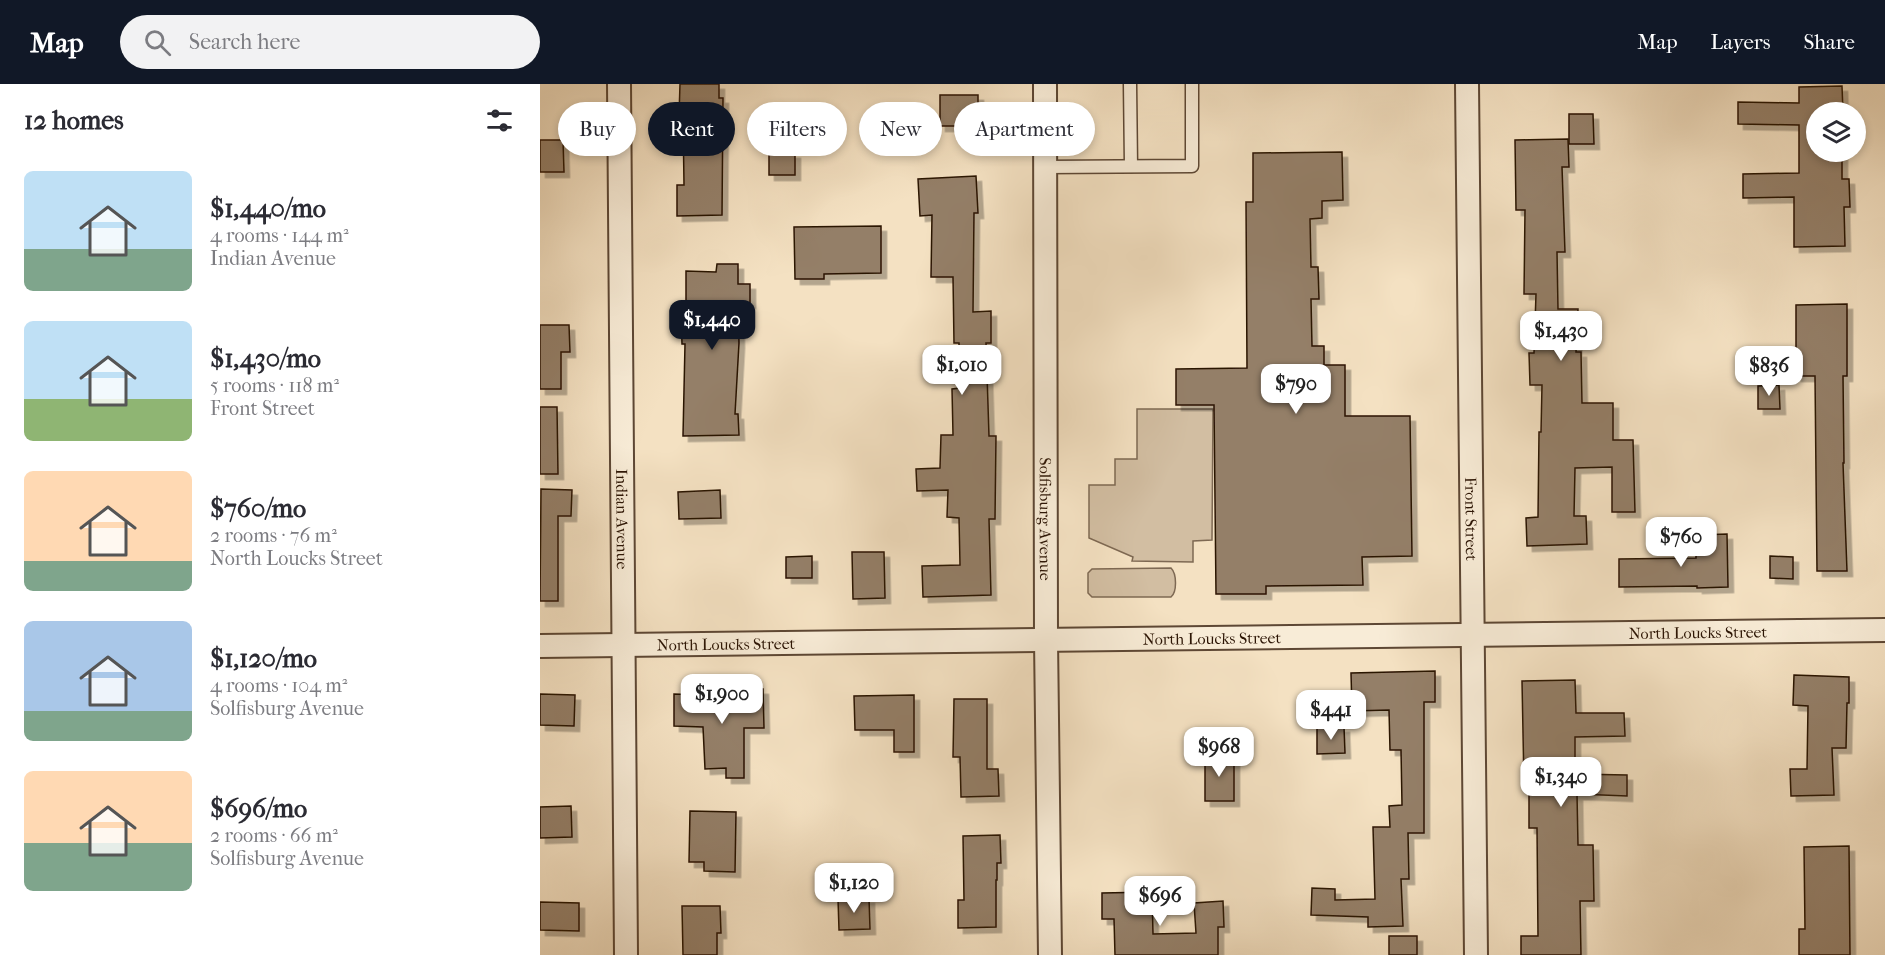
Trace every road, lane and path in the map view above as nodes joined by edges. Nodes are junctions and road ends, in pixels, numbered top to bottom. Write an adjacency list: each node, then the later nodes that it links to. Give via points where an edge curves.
1 (619, 84): 11 (street, Indian Avenue)
2 (1045, 84): 6 (street, Solfisburg Avenue)
3 (1130, 84): 7 (lane)
4 (1192, 84): 7 (lane, via 1192,166)
5 (1467, 84): 9 (street, Front Street)
6 (1045, 166): 7 (lane); 10 (street, Solfisburg Avenue)
7 (1131, 166)
8 (1885, 630): 9 (street, North Loucks Street)
9 (1473, 635): 10 (street, North Loucks Street); 15 (street, Front Street)
10 (1046, 640): 11 (street, North Loucks Street); 14 (street, Solfisburg Avenue)
11 (625, 645): 12 (street, North Loucks Street); 13 (street, Indian Avenue)
12 (540, 646)
13 (626, 955)
14 (1050, 955)
15 (1476, 955)

